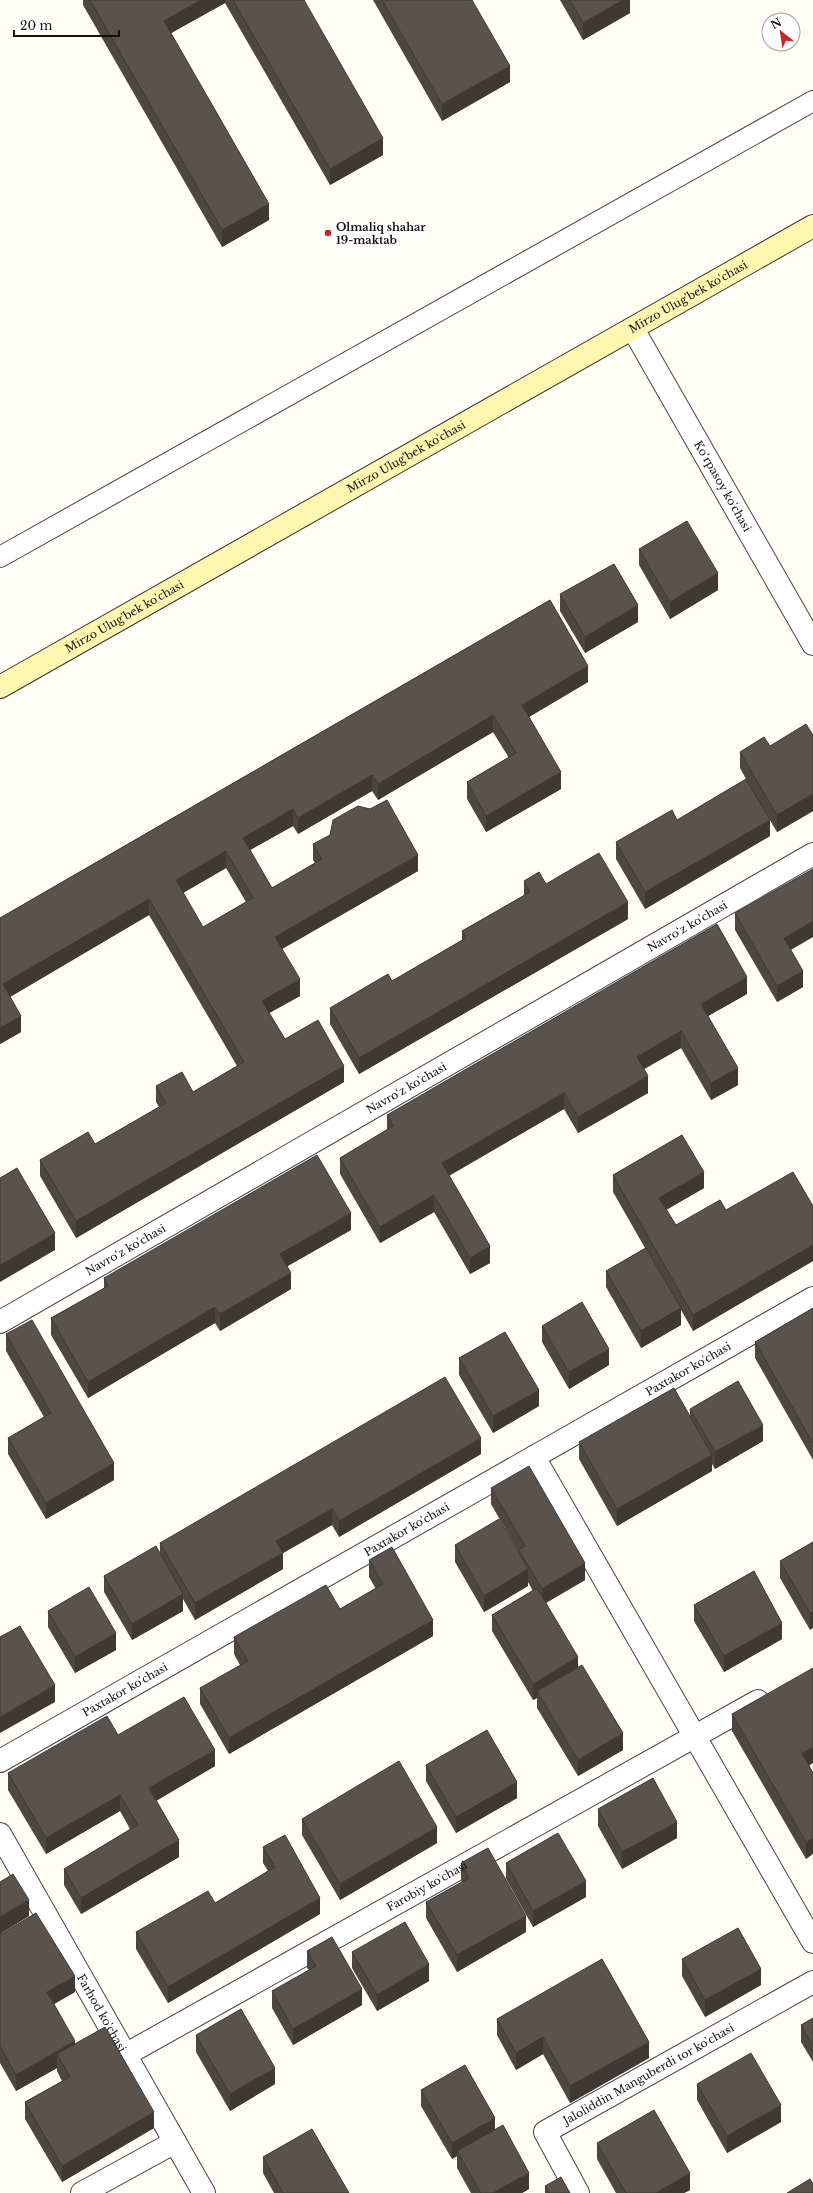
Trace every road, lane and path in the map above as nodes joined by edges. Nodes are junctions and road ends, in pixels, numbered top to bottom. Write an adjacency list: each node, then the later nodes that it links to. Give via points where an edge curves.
1 (813, 101): 4 (lane)
2 (813, 226): 3 (main road, Mirzo Ulug'bek ko'chasi)
3 (633, 329): 5 (street, Ko‘rpasoy ko'chasi); 6 (main road, Mirzo Ulug'bek ko'chasi)
4 (0, 557)
5 (813, 644)
6 (0, 687)
7 (813, 854): 9 (street, Navro‘z ko'chasi)
8 (813, 1298): 10 (street, Paxtakor ko'chasi)
9 (0, 1322)
10 (534, 1457): 12 (street); 13 (street, Paxtakor ko'chasi)
11 (773, 1693): 12 (street, Farobiy ko'chasi)
12 (694, 1738): 15 (street); 17 (street, Farobiy ko'chasi)
13 (0, 1760)
14 (0, 1834): 17 (street, Farhod ko'chasi)
15 (813, 1942)
16 (813, 1982): 21 (street, Jaloliddin Manguberdi tor ko'chasi, via 545,2132)
17 (125, 2055): 18 (street, Farhod ko'chasi)
18 (175, 2142): 19 (street); 20 (street, Farhod ko'chasi)
19 (82, 2193)
20 (204, 2193)
21 (578, 2193)

